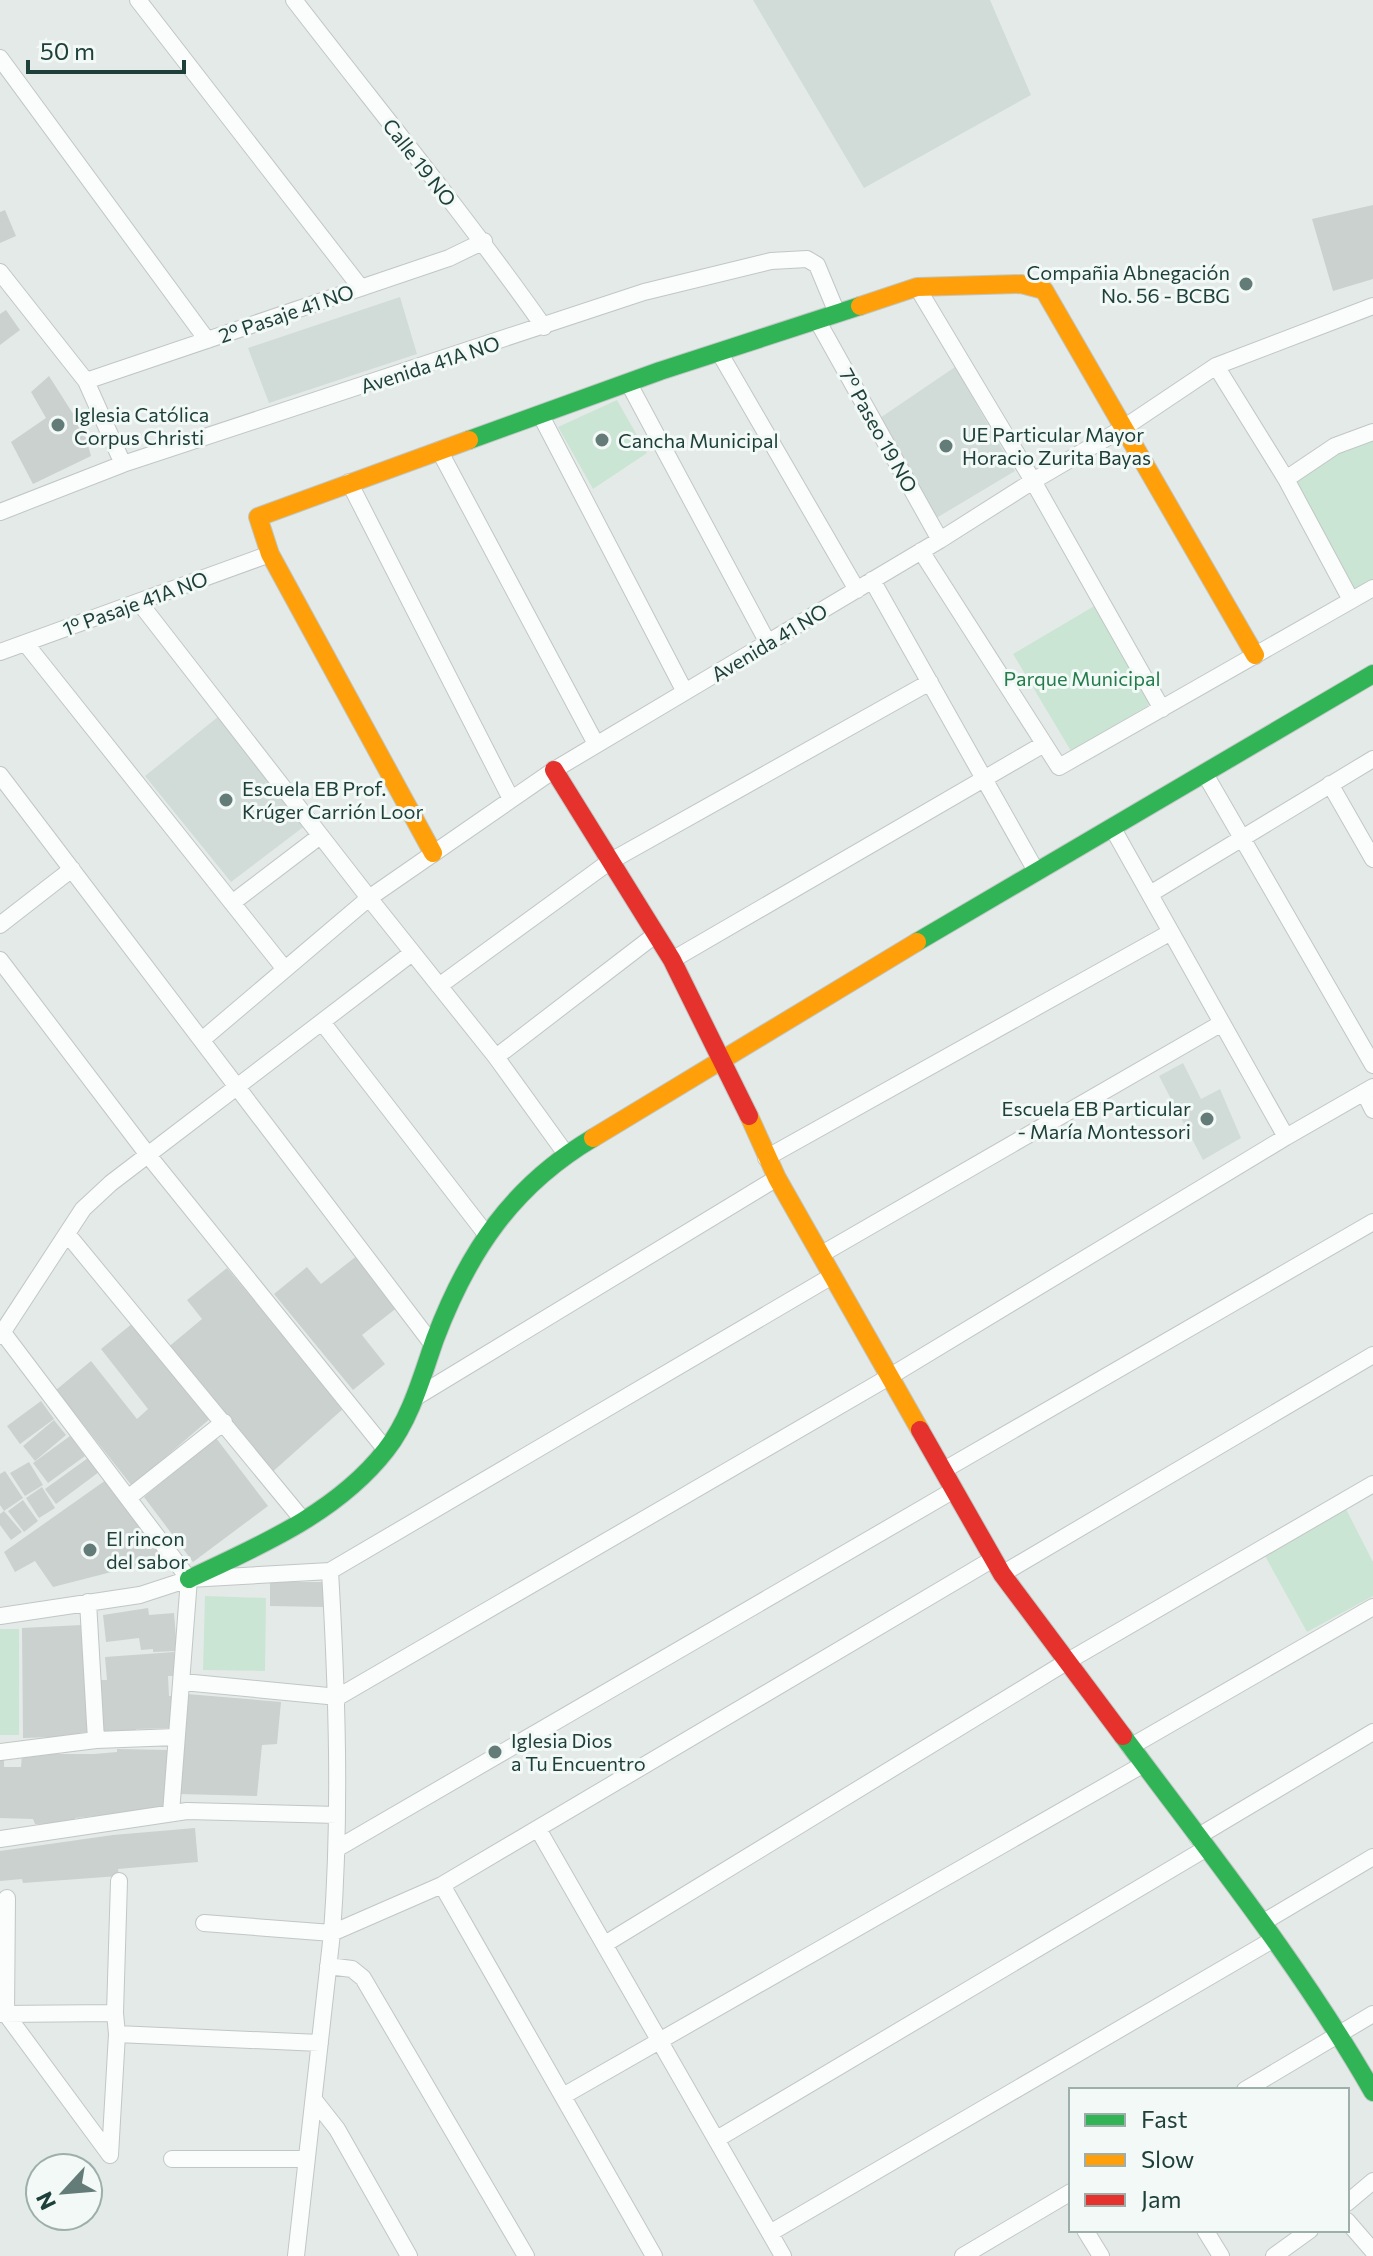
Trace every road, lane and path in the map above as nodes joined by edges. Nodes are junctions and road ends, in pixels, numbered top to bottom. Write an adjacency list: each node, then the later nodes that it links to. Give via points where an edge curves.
1 (138, 0): 7 (street)
2 (294, 0): 4 (street, Calle 19 NO)
3 (0, 58): 12 (street)
4 (484, 241): 7 (street, 2º Pasaje 41 NO); 11 (street, Calle 19 NO)
5 (3, 282): 15 (street)
6 (917, 287): 9 (street); 18 (street, via 1021,284 1044,290); 23 (street)
7 (361, 288): 12 (street, 2º Pasaje 41 NO)
8 (1373, 306): 14 (street, Avenida 41 NO)
9 (837, 313): 10 (street); 11 (street, Avenida 41A NO, via 817,265 807,259 771,261 644,292)
10 (817, 320): 13 (street); 26 (street, 7º Paseo 19 NO)
11 (544, 327): 21 (street, Avenida 41A NO)
12 (207, 340): 15 (street, 2º Pasaje 41 NO)
13 (719, 352): 16 (street); 31 (street)
14 (1216, 366): 18 (street, Avenida 41 NO); 22 (street)
15 (86, 381): 21 (street)
16 (628, 382): 17 (street); 34 (street)
17 (540, 414): 20 (street); 40 (street)
18 (1125, 427): 23 (street, Avenida 41 NO); 37 (street)
19 (1373, 432): 22 (street, via 1335,446)
20 (439, 450): 24 (street); 42 (street)
21 (123, 464): 25 (street, Avenida 41A NO)
22 (1286, 479): 32 (street)
23 (1033, 481): 26 (street, Avenida 41 NO); 41 (street)
24 (349, 482): 28 (street, via 258,517); 50 (street)
25 (0, 512)
26 (940, 540): 27 (street, Avenida 41 NO)
27 (921, 551): 29 (street, Avenida 41 NO); 43 (street)
28 (270, 554): 33 (street, 1º Pasaje 41A NO); 54 (street)
29 (872, 580): 31 (street, Avenida 41 NO); 39 (street)
30 (1373, 588): 32 (street)
31 (857, 590): 34 (street, Avenida 41 NO)
32 (1351, 600): 37 (street)
33 (139, 602): 35 (street, 1º Pasaje 41A NO); 52 (street)
34 (768, 643): 40 (street, Avenida 41 NO)
35 (26, 644): 36 (street, 1º Pasaje 41A NO); 61 (street)
36 (0, 652)
37 (1255, 655): 41 (street)
38 (1373, 674): 46 (street)
39 (930, 682): 48 (street); 56 (street)
40 (685, 692): 42 (street, Avenida 41 NO)
41 (1162, 709): 43 (street, via 1059,767)
42 (596, 744): 45 (street, Avenida 41 NO)
43 (1044, 744): 48 (street)
44 (1373, 759): 49 (street)
45 (554, 770): 50 (street, Avenida 41 NO); 56 (street)
46 (1205, 774): 51 (street); 53 (street)
47 (0, 775): 57 (street)
48 (985, 779): 58 (street); 67 (street)
49 (1330, 784): 53 (street); 55 (street)
50 (510, 797): 54 (street, Avenida 41 NO)
51 (1112, 827): 58 (street); 59 (street)
52 (320, 836): 60 (street); 61 (street)
53 (1243, 840): 59 (street); 75 (street)
54 (433, 853): 60 (street, Avenida 41 NO)
55 (1373, 859)
56 (609, 862): 64 (street); 69 (street)
57 (72, 869): 62 (street); 72 (street)
58 (1036, 871): 74 (street)
59 (1150, 894): 63 (street)
60 (369, 898): 65 (street); 68 (street, Avenida 41 NO)
61 (232, 903): 68 (street)
62 (0, 925)
63 (1171, 932): 71 (street); 82 (street)
64 (655, 935): 67 (street); 73 (street)
65 (412, 953): 69 (street); 70 (street)
66 (0, 960): 81 (street)
67 (672, 960): 74 (street)
68 (284, 968): 72 (street, Avenida 41 NO)
69 (439, 986): 73 (street)
70 (322, 1022): 76 (street); 85 (street)
71 (1222, 1023): 79 (street); 87 (street)
72 (203, 1039): 76 (street)
73 (496, 1057): 80 (street)
74 (723, 1060): 80 (street); 82 (street)
75 (1373, 1065)
76 (239, 1086): 81 (street); 90 (street)
77 (1369, 1089): 78 (street); 79 (street)
78 (1373, 1110)
79 (1286, 1137): 92 (street)
80 (566, 1154): 85 (street)
81 (148, 1155): 86 (street, via 83,1209); 95 (street)
82 (766, 1158): 83 (street)
83 (777, 1178): 87 (street); 93 (street)
84 (1373, 1222): 96 (street)
85 (486, 1234): 90 (street)
86 (68, 1235): 89 (street); 94 (street)
87 (820, 1255): 88 (street)
88 (832, 1276): 92 (street); 102 (street)
89 (2, 1335): 99 (street)
90 (433, 1345): 93 (street)
91 (1373, 1355): 101 (street)
92 (889, 1377): 96 (street); 109 (street)
93 (413, 1399): 95 (street)
94 (224, 1422): 99 (street); 100 (street)
95 (386, 1450): 100 (street, via 346,1491)
96 (944, 1470): 98 (street)
97 (1373, 1484): 107 (street)
98 (954, 1490): 101 (street); 121 (street)
99 (128, 1498): 103 (street)
100 (302, 1519): 103 (street, via 256,1548)
101 (997, 1566): 107 (street); 118 (street)
102 (330, 1571): 103 (street); 109 (street)
103 (189, 1579): 104 (street, via 140,1595); 108 (street)
104 (88, 1602): 106 (street); 112 (street)
105 (1373, 1607): 113 (street)
106 (0, 1616)
107 (1068, 1661): 113 (street); 130 (street)
108 (183, 1682): 109 (street); 111 (street)
109 (338, 1697): 117 (street)
110 (1373, 1732): 120 (street)
111 (176, 1737): 112 (street); 116 (street)
112 (96, 1740): 114 (street)
113 (1130, 1747): 115 (street)
114 (0, 1752)
115 (1144, 1764): 120 (street); 137 (street)
116 (171, 1813): 117 (street); 119 (street)
117 (337, 1815): 121 (street)
118 (538, 1829): 124 (street); 130 (street)
119 (0, 1839)
120 (1201, 1843): 127 (street); 143 (street)
121 (338, 1848): 128 (street)
122 (1373, 1857): 127 (street)
123 (119, 1881): 132 (street)
124 (442, 1885): 128 (street); 141 (street)
125 (7, 1898): 133 (street)
126 (204, 1923): 128 (street)
127 (1262, 1923): 129 (street)
128 (332, 1933): 131 (street)
129 (1274, 1939): 136 (street); 153 (street)
130 (605, 1944): 137 (street)
131 (328, 1966): 138 (street); 158 (street, via 352,1969 363,1978)
132 (115, 2013): 133 (street); 135 (street)
133 (3, 2014): 135 (street, via 110,2155)
134 (1373, 2014): 136 (street)
135 (117, 2034): 138 (street)
136 (1340, 2034): 139 (street); 140 (street)
137 (661, 2042): 141 (street); 143 (street)
138 (320, 2043): 142 (street)
139 (1250, 2088)
140 (1373, 2092)
141 (563, 2096): 159 (street)
142 (315, 2101): 145 (street); 157 (street, via 337,2129)
143 (717, 2139): 153 (street)
144 (172, 2159): 145 (street)
145 (305, 2159): 156 (street)
146 (1373, 2181): 148 (street)
147 (1069, 2199): 155 (street)
148 (1349, 2201)
149 (1349, 2223): 154 (street)
150 (1086, 2232): 161 (street)
151 (1206, 2232): 162 (street)
152 (1307, 2232): 163 (street)
153 (770, 2233): 160 (street)
154 (1373, 2251)
155 (965, 2255)
156 (296, 2256)
157 (409, 2256)
158 (526, 2256)
159 (654, 2256)
160 (783, 2256)
161 (1101, 2256)
162 (1221, 2256)
163 (1274, 2256)

